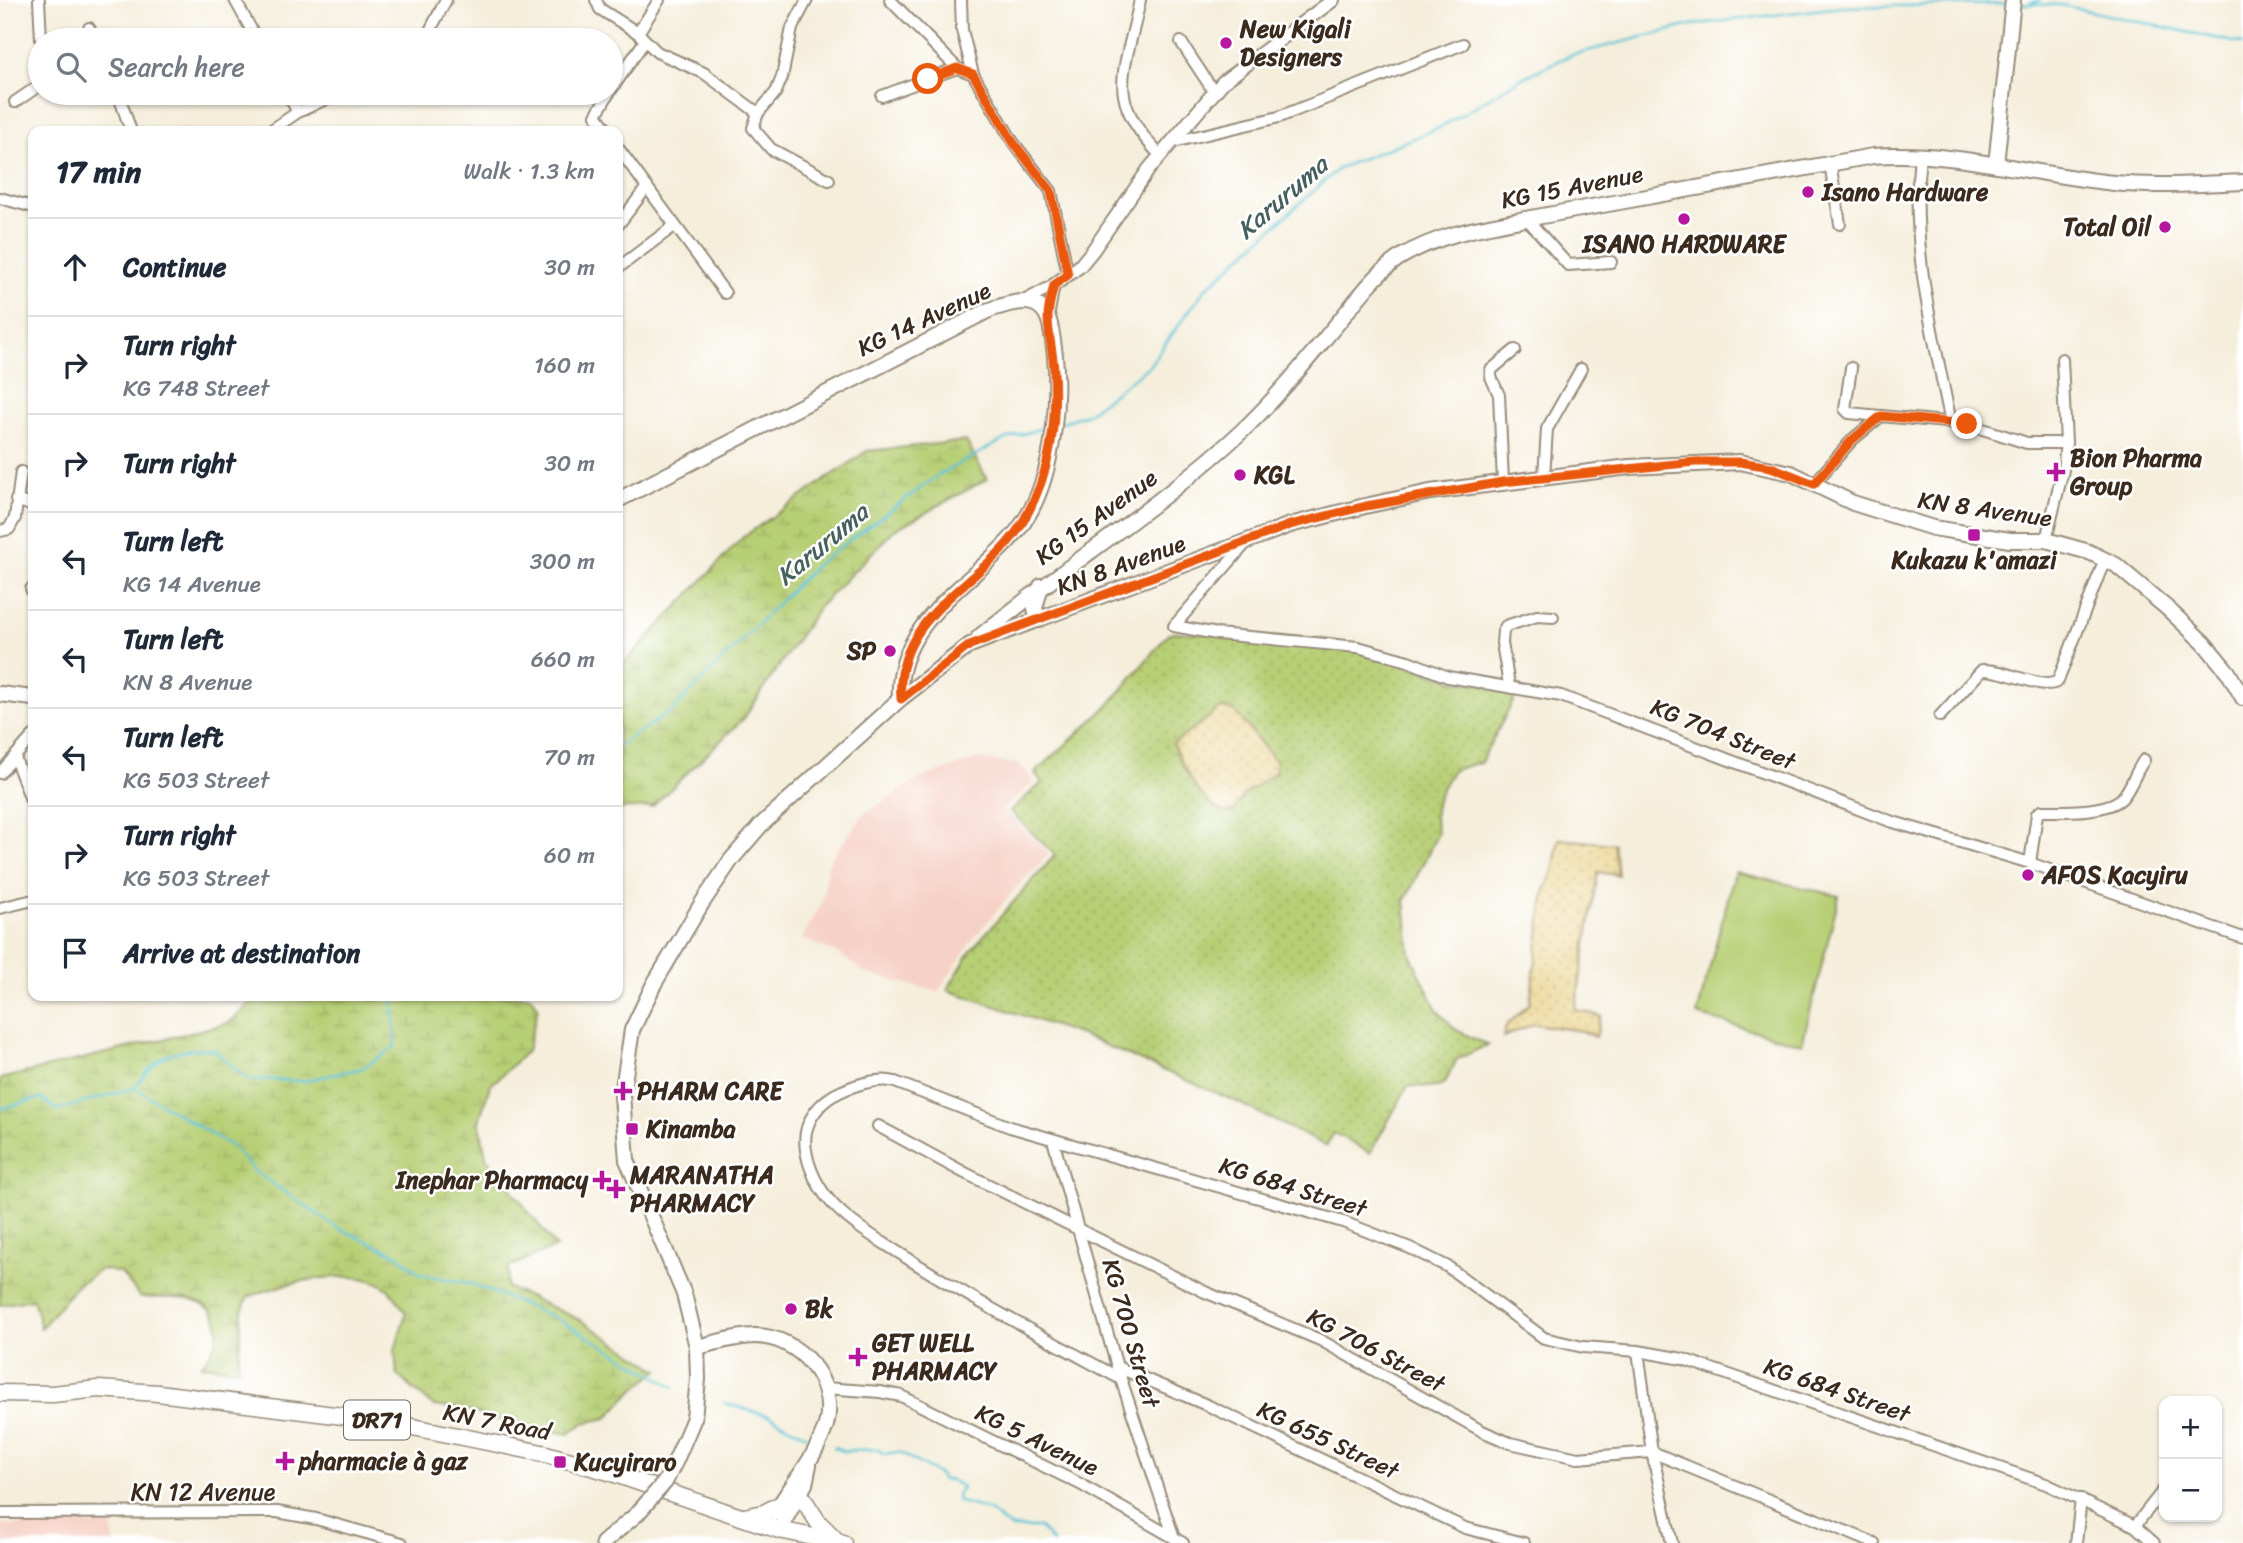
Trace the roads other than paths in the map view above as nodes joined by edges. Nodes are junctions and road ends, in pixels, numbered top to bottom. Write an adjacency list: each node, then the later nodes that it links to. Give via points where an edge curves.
1 (39, 0): 12 (street)
2 (235, 0): 13 (street)
3 (446, 0): 14 (street)
4 (596, 0): 15 (street, via 600,9)
5 (659, 0): 15 (street)
6 (807, 0): 30 (street, via 792,28 776,92)
7 (890, 0): 18 (street)
8 (961, 0): 20 (street, via 962,30)
9 (1140, 0): 37 (street, via 1122,94 1135,127)
10 (1333, 0): 21 (street)
11 (2013, 0): 39 (main road)
12 (40, 28)
13 (250, 28)
14 (431, 28)
15 (641, 38): 19 (street); 30 (street, via 719,82)
16 (1181, 41): 21 (street)
17 (1463, 44): 34 (street, via 1279,117)
18 (957, 68): 20 (street); 23 (street)
19 (623, 69)
20 (973, 74): 51 (street, via 1013,142 1051,191)
21 (1214, 92): 34 (street)
22 (28, 93): 24 (street)
23 (882, 96)
24 (15, 102)
25 (122, 105): 31 (street)
26 (294, 105): 29 (street)
27 (313, 105): 29 (street)
28 (602, 105): 33 (street, via 596,115)
29 (298, 112): 32 (street)
30 (758, 113): 40 (street, via 752,128 762,141)
31 (129, 126)
32 (277, 126)
33 (604, 126)
34 (1173, 142): 37 (street)
35 (623, 155): 42 (street)
36 (1920, 155): 38 (main road, KG 15 Avenue); 39 (main road, KG 15 Avenue); 61 (street, via 1923,296)
37 (1161, 156): 51 (street, via 1093,250)
38 (1830, 163): 46 (main road, KG 15 Avenue); 47 (street)
39 (1996, 165): 41 (main road, KG 15 Avenue, via 2115,183)
40 (829, 180)
41 (2243, 182)
42 (647, 187): 45 (street); 48 (street)
43 (0, 198): 44 (street)
44 (28, 206)
45 (623, 218)
46 (1526, 219): 49 (street, via 1568,265); 74 (main road, KG 15 Avenue, via 1431,241 1397,260 1244,430)
47 (1840, 224)
48 (674, 226): 50 (street); 53 (street)
49 (1611, 262)
50 (623, 264)
51 (1068, 275): 52 (street)
52 (1054, 285): 54 (street); 55 (street)
53 (725, 293)
54 (1026, 300): 55 (main road, KG 14 Avenue); 67 (main road, KG 14 Avenue, via 989,310)
55 (1048, 317): 85 (main road, via 1054,417 1042,481 1018,530 920,628 901,671)
56 (1516, 350): 65 (street, via 1491,370 1499,395)
57 (2062, 359): 62 (street)
58 (1850, 368): 60 (street, via 1845,409)
59 (1581, 369): 64 (street, via 1547,429)
60 (1881, 416): 61 (street); 66 (street, via 1852,440)
61 (1951, 423): 62 (street, via 2027,443)
62 (2066, 443): 71 (street)
63 (21, 472): 68 (street)
64 (1544, 477): 65 (main road, KN 8 Avenue); 66 (main road, KN 8 Avenue, via 1740,462 1771,467)
65 (1503, 482): 72 (main road, KN 8 Avenue, via 1366,506 1290,525)
66 (1814, 484): 71 (main road, KN 8 Avenue, via 1853,503 1933,528 2010,540)
67 (623, 497)
68 (16, 500): 69 (street); 70 (street, via 15,518 9,529)
69 (28, 504)
70 (0, 531)
71 (2046, 540): 73 (main road, KN 8 Avenue)
72 (1247, 542): 76 (main road, KN 8 Avenue); 81 (street, KG 704 Street, via 1174,626 1345,645 1448,677)
73 (2105, 559): 84 (main road, KN 8 Avenue, via 2142,585 2204,643); 86 (street, via 2058,681 2045,685 1982,670)
74 (1040, 589): 75 (main road, KG 15 Avenue); 76 (main road); 78 (main road, KG 15 Avenue, via 1035,608)
75 (1021, 602): 79 (main road); 80 (main road, KG 15 Avenue)
76 (1058, 611): 78 (main road, KN 8 Avenue)
77 (1553, 617): 81 (street, via 1536,615 1506,626 1502,643)
78 (1038, 620): 79 (main road, KN 8 Avenue)
79 (1020, 626): 80 (main road, KN 8 Avenue)
80 (970, 645): 85 (main road, KN 8 Avenue)
81 (1509, 685): 92 (street, KG 704 Street, via 1574,700 1890,821)
82 (0, 694): 83 (main road)
83 (28, 697)
84 (2243, 698)
85 (901, 699): 99 (main road, KN 8 Avenue, via 761,825 731,860 660,973 632,1030 621,1095 627,1160 684,1294)
86 (1940, 716)
87 (28, 742): 88 (street)
88 (15, 758): 90 (street); 91 (street)
89 (2144, 760): 92 (street, via 2117,802 2081,811 2036,814)
90 (0, 774)
91 (28, 792)
92 (2030, 863): 95 (street, KG 704 Street)
93 (28, 901): 94 (street)
94 (0, 908)
95 (2243, 938)
96 (878, 1126): 98 (street, KG 706 Street)
97 (1053, 1140): 98 (street, KG 700 Street); 100 (street, KG 684 Street, via 1343,1222 1448,1266 1544,1338 1583,1347); 102 (street, KG 684 Street, via 883,1080 847,1089 823,1102 808,1124 805,1146 823,1191 868,1233 947,1283)
98 (1079, 1228): 101 (street, KG 700 Street); 105 (street, KG 706 Street, via 1205,1293 1320,1340 1510,1443 1578,1458)
99 (697, 1347): 103 (main road, via 754,1336 784,1342 803,1354); 118 (main road, KN 8 Avenue, bridge, via 698,1399 676,1460 665,1482 637,1514)
100 (1638, 1351): 105 (street); 109 (street, KG 684 Street, via 1683,1359)
101 (1117, 1367): 102 (street, KG 700 Street); 119 (street, KG 655 Street, via 1465,1528)
102 (1121, 1379): 115 (street, KG 700 Street)
103 (825, 1388): 106 (main road, via 826,1425); 115 (street, KG 5 Avenue, via 901,1396 1080,1484)
104 (0, 1393): 112 (main road, KN 7 Road / DR71, via 98,1389 383,1421 555,1457)
105 (1652, 1452): 120 (street); 121 (street, KG 706 Street)
106 (809, 1464): 107 (main road); 110 (main road)
107 (800, 1494): 114 (main road); 116 (main road, via 818,1522)
108 (2159, 1495): 113 (street)
109 (2081, 1499): 113 (street, KG 684 Street); 122 (street)
110 (779, 1504): 112 (main road); 114 (main road)
111 (0, 1513): 117 (street, KN 12 Avenue, via 277,1512)
112 (742, 1518): 114 (main road, KN 7 Road / DR71)
113 (2135, 1526): 123 (street, KG 684 Street)
114 (773, 1528): 116 (main road, DR71)
115 (1178, 1539)
116 (840, 1541)
117 (402, 1543)
118 (603, 1543)
119 (1524, 1543)
120 (1672, 1543)
121 (1874, 1543)
122 (2076, 1543)
123 (2154, 1543)

